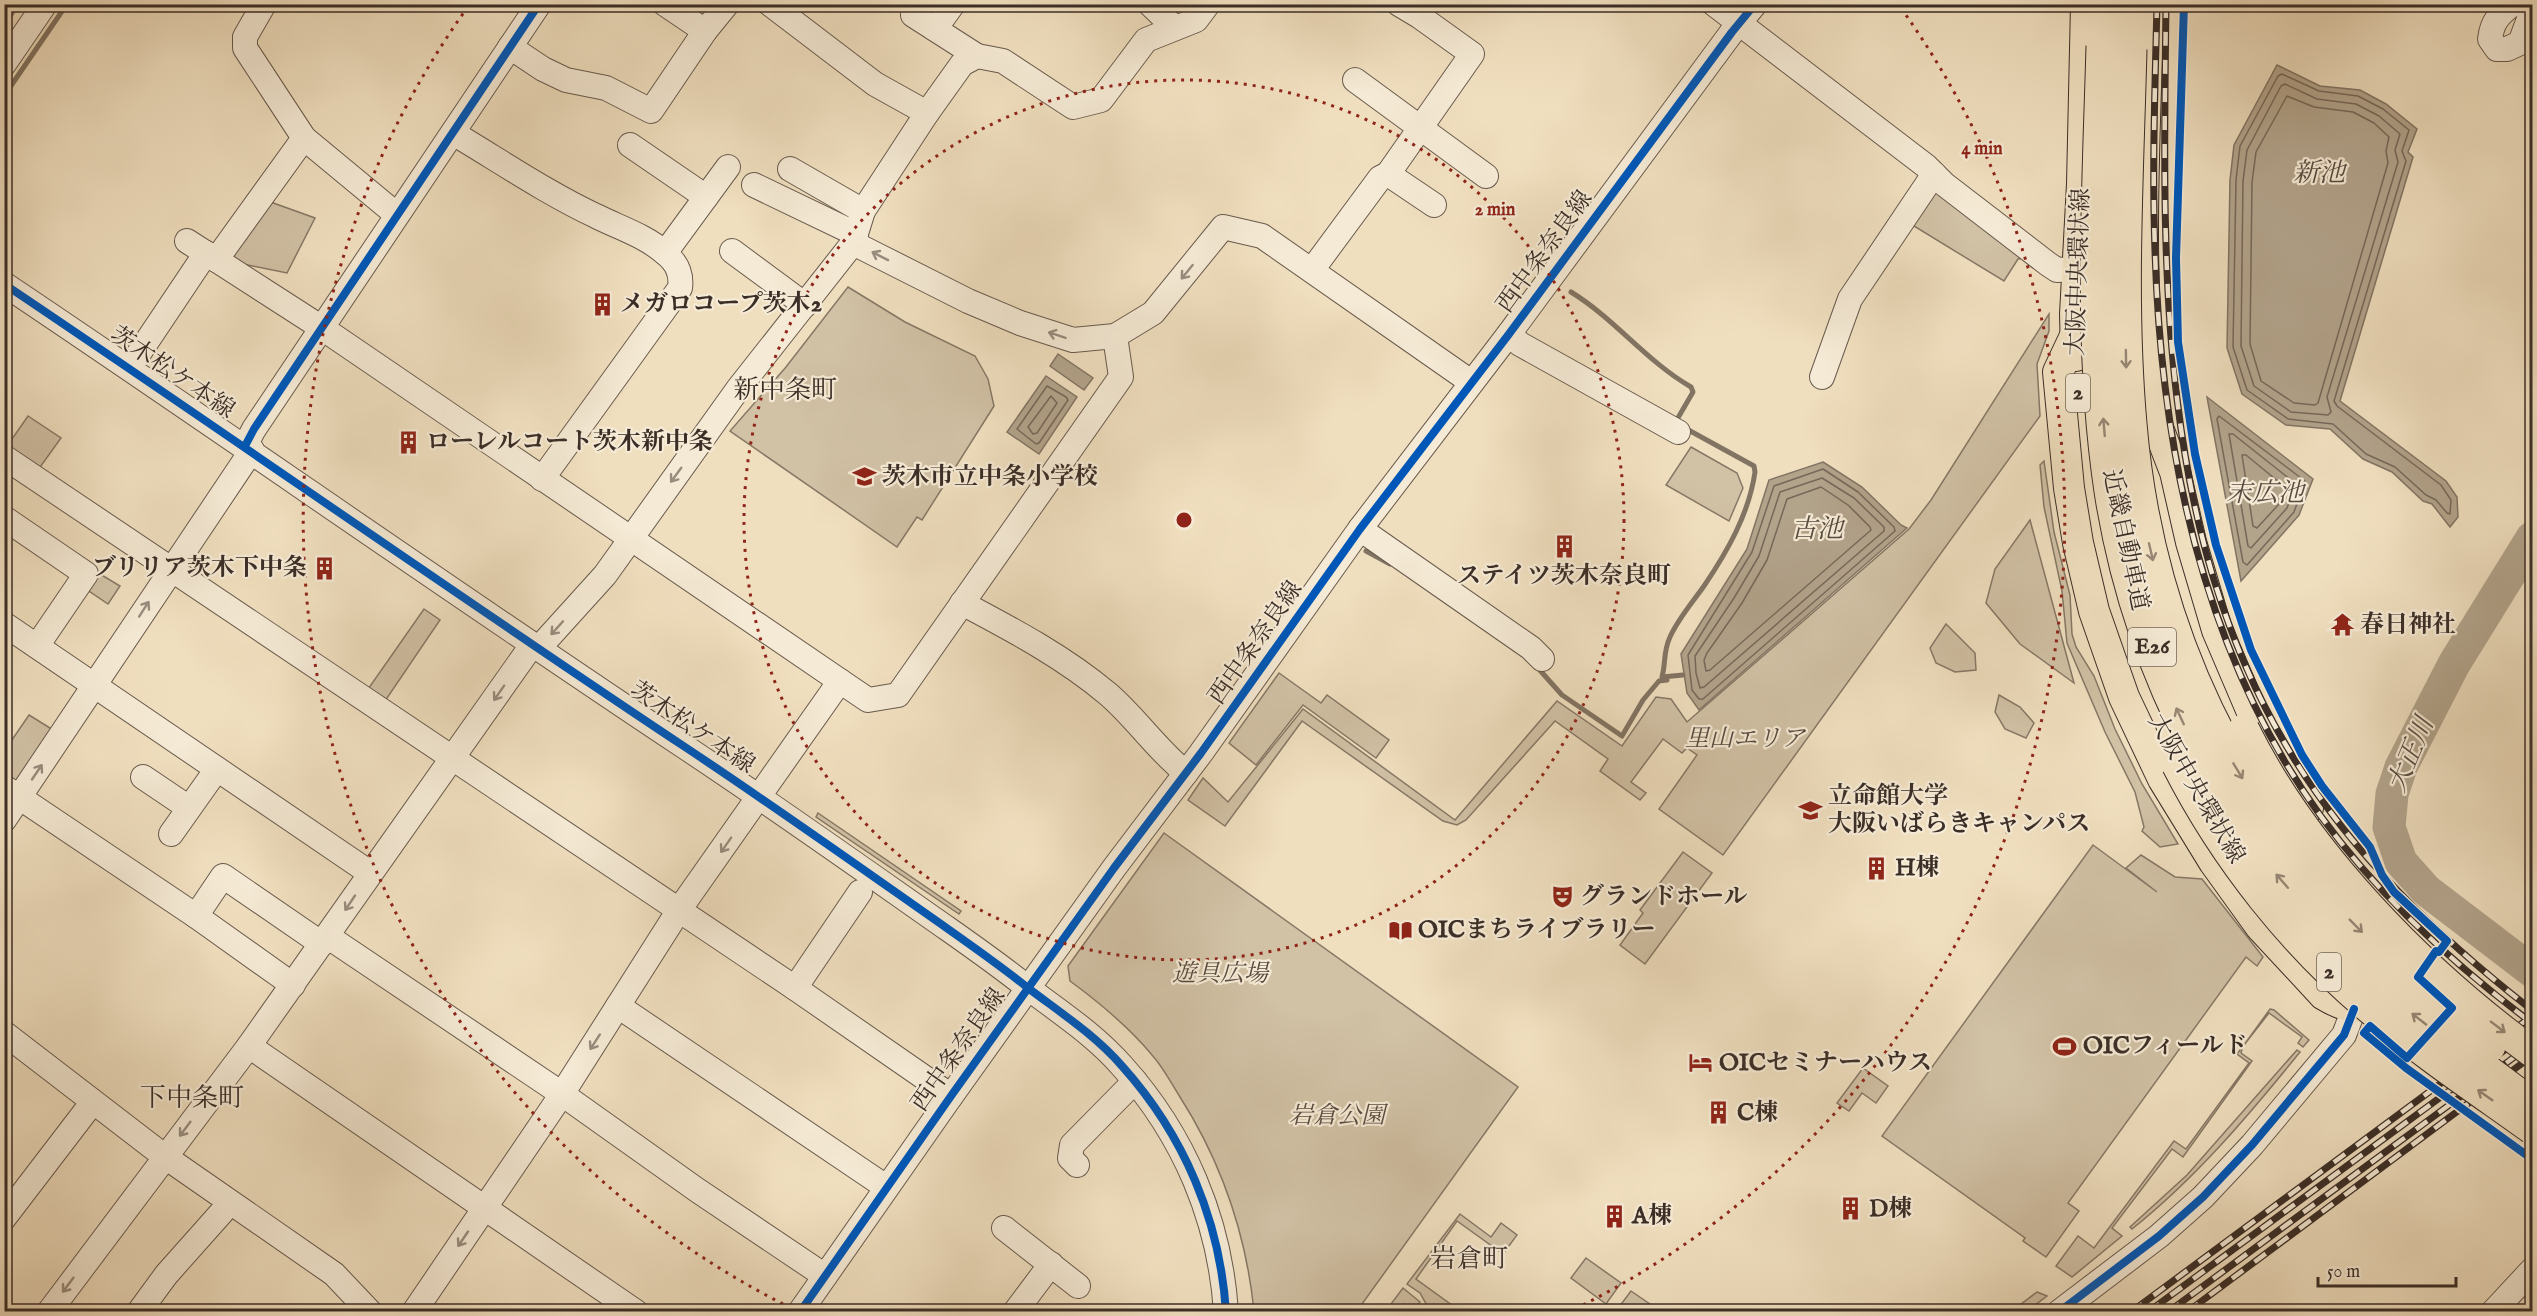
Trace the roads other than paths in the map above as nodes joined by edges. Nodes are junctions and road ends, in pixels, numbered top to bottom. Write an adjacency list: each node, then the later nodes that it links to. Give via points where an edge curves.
1 (45, 4): 27 (street)
2 (264, 4): 33 (street, via 245,37 245,48)
3 (539, 4): 25 (street)
4 (665, 4): 24 (street)
5 (727, 4): 24 (street)
6 (770, 4): 29 (street, via 875,84)
7 (953, 4): 23 (street)
8 (1149, 4): 22 (street)
9 (1208, 4): 22 (street, via 1196,20)
10 (1399, 4): 31 (street, via 1472,54)
11 (1714, 4): 21 (street)
12 (1755, 4): 21 (street, 西中条奈良線)
13 (2086, 4): 30 (main road, 大阪中央環状線 / 2)
14 (2104, 4): 103 (highway, 近畿自動車道 / E26, one-way to 14, bridge, via 2408,1011 2360,968 2274,872 2208,773 2157,662 2122,549 2104,426 2099,204)
15 (2114, 4): 30 (street, via 2113,43)
16 (2131, 4): 98 (highway, 近畿自動車道 / E26, one-way to 98, bridge, via 2125,362 2137,490 2163,601 2180,652 2233,763 2296,858 2337,908 2475,1035)
17 (2148, 4): 60 (main road, via 2143,246)
18 (2513, 4): 19 (street, via 2492,25 2490,39 2497,49 2507,50 2520,43)
19 (2532, 11)
20 (913, 15): 23 (street)
21 (1738, 23): 38 (street); 54 (street, 西中条奈良線)
22 (1175, 28): 26 (street, via 1146,40 1101,100 1073,107 1003,61)
23 (935, 29): 26 (street)
24 (705, 31): 25 (street, via 651,111 606,88 566,80)
25 (510, 47): 32 (street)
26 (977, 56): 29 (street, via 962,64)
27 (4, 64)
28 (1355, 80): 31 (street)
29 (927, 113): 43 (street)
30 (2084, 126): 49 (main road, 大阪中央環状線 / 2)
31 (1421, 127): 37 (street); 39 (street)
32 (453, 133): 44 (street); 48 (street, via 596,216 637,233)
33 (304, 138): 44 (street); 46 (street)
34 (630, 145): 41 (street)
35 (728, 167): 41 (street)
36 (790, 169): 43 (street)
37 (1388, 174): 42 (street); 50 (street, via 1380,178)
38 (1934, 174): 49 (street, via 2057,270); 58 (street, via 1850,298)
39 (1486, 176)
40 (754, 185): 45 (street)
41 (706, 197): 48 (street)
42 (1434, 205)
43 (863, 211): 45 (street)
44 (398, 215): 53 (street)
45 (855, 239): 52 (street); 55 (street, one-way to 45, via 1073,340 1020,323 968,301)
46 (203, 251): 53 (street); 57 (street)
47 (732, 251): 52 (street)
48 (665, 253): 64 (street, via 677,264 682,277 680,288)
49 (2078, 268): 56 (main road, 大阪中央環状線 / 2)
50 (1312, 270): 55 (street, one-way to 55, via 1262,236 1223,226 1153,313); 59 (street)
51 (4, 284): 57 (street, 茨木松ケ本線)
52 (805, 304): 67 (street, one-way to 67)
53 (322, 328): 62 (street, via 254,429); 64 (street)
54 (1509, 334): 59 (street, 西中条奈良線); 61 (street, via 1520,344)
55 (1115, 336): 69 (street, via 1121,376)
56 (2075, 336): 94 (main road, via 2058,372 2069,488 2094,611 2124,697 2178,804 2246,908 2324,995); 104 (main road, 大阪中央環状線 / 2, one-way to 56, bridge, via 2416,1046 2332,975 2270,906 2225,846 2177,765 2138,681 2105,580 2084,473)
57 (129, 368): 62 (street, 茨木松ケ本線)
58 (1822, 377)
59 (1472, 382): 66 (street, 西中条奈良線)
60 (2152, 415): 94 (main road, via 2175,472 2217,630 2252,712 2302,800 2373,896 2411,936 2416,949 2412,969 2398,988 2372,1006); 97 (main road, one-way to 97, bridge, via 2169,520 2185,586 2206,647 2263,767 2347,881 2437,972)
61 (1678, 432)
62 (249, 448): 68 (street); 72 (street, 茨木松ケ本線)
63 (4, 457): 68 (street)
64 (542, 479): 67 (street)
65 (4, 518): 71 (street, via 86,574)
66 (1360, 530): 73 (street); 78 (street, 西中条奈良線)
67 (629, 539): 72 (street, one-way to 72, via 605,575); 74 (street)
68 (171, 569): 75 (street, one-way to 68); 76 (street)
69 (962, 603): 74 (street, via 898,695 868,700); 78 (street, via 1026,638 1106,692)
70 (4, 624): 71 (street)
71 (37, 646): 75 (street)
72 (535, 647): 76 (street, one-way to 76); 81 (street, 茨木松ケ本線)
73 (1542, 659)
74 (840, 681): 81 (street)
75 (94, 685): 77 (street); 80 (street, one-way to 75)
76 (453, 759): 85 (street); 87 (street)
77 (217, 769): 82 (street); 85 (street)
78 (1186, 773): 91 (street, 西中条奈良線)
79 (143, 777): 82 (street)
80 (12, 792): 83 (street); 88 (street)
81 (760, 797): 87 (street, one-way to 87); 91 (street, 茨木松ケ本線)
82 (189, 808): 84 (street)
83 (4, 820)
84 (171, 834)
85 (370, 873): 89 (street, one-way to 89)
86 (860, 892): 92 (street)
87 (679, 910): 92 (street); 93 (street)
88 (196, 916): 89 (street, via 223,876); 90 (street)
89 (324, 940): 90 (street); 100 (street)
90 (292, 985): 96 (street)
91 (1028, 987): 99 (street, 茨木松ケ本線, via 1099,1042); 101 (street, 西中条奈良線)
92 (795, 988): 101 (street)
93 (618, 1006): 100 (street, one-way to 100); 107 (street)
94 (2355, 1009): 124 (street, via 2344,1035 2203,1197 2159,1236)
95 (4, 1033): 102 (street)
96 (249, 1046): 105 (street, one-way to 105); 109 (street)
97 (2532, 1052)
98 (2532, 1079)
99 (1135, 1082): 106 (street, via 1072,1145 1070,1158); 123 (street, 茨木松ケ本線, via 1166,1124 1200,1190 1215,1239)
100 (562, 1094): 109 (street); 114 (street)
101 (951, 1096): 107 (street, 西中条奈良線)
102 (92, 1102): 105 (street); 110 (street)
103 (2532, 1106)
104 (2532, 1129)
105 (164, 1156): 108 (street); 116 (street, one-way to 116)
106 (1077, 1165)
107 (886, 1187): 114 (street, 西中条奈良線)
108 (230, 1203): 117 (street); 118 (street, via 334,1274)
109 (484, 1208): 119 (street, one-way to 119); 120 (street)
110 (4, 1218)
111 (1004, 1228): 112 (street)
112 (1052, 1264): 115 (street); 122 (street)
113 (2532, 1270): 125 (street)
114 (825, 1276): 121 (street, 西中条奈良線)
115 (1078, 1286)
116 (49, 1311)
117 (139, 1311)
118 (370, 1311)
119 (414, 1311)
120 (636, 1311)
121 (800, 1311)
122 (1015, 1311)
123 (1226, 1311)
124 (2059, 1311)
125 (2493, 1311)

